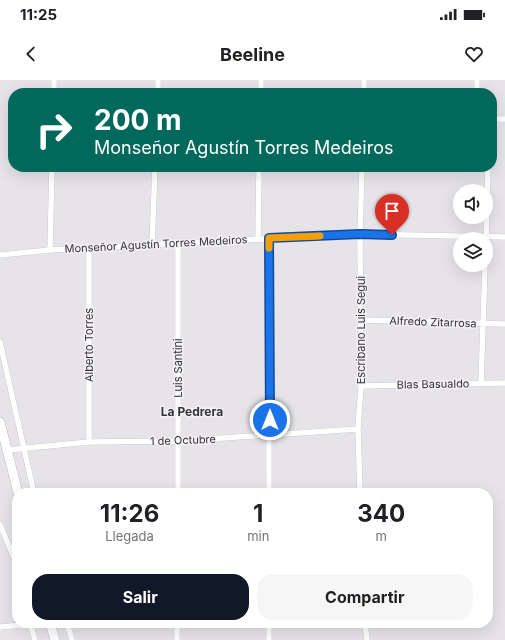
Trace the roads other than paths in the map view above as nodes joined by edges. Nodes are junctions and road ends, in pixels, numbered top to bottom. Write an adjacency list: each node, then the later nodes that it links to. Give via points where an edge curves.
1 (52, 172): 16 (street)
2 (155, 172): 14 (street)
3 (259, 172): 10 (street)
4 (362, 172): 7 (street, Escribano Luis Segui)
5 (488, 172): 6 (street)
6 (486, 232)
7 (360, 234): 8 (street, Monseñor Agustín Torres Medeiros); 11 (street, Monseñor Agustín Torres Medeiros); 19 (street, Escribano Luis Segui)
8 (453, 237)
9 (505, 237): 12 (street, Monseñor Agustín Torres Medeiros)
10 (258, 238): 11 (street, Monseñor Agustín Torres Medeiros); 13 (street, Monseñor Agustín Torres Medeiros)
11 (269, 238): 28 (street)
12 (493, 238)
13 (178, 244): 14 (street, Monseñor Agustín Torres Medeiros); 29 (street, Luis Santini)
14 (152, 245): 15 (street, Monseñor Agustín Torres Medeiros)
15 (89, 248): 16 (street, Monseñor Agustín Torres Medeiros); 30 (street, Alberto Torres)
16 (50, 250): 17 (street, Monseñor Agustín Torres Medeiros)
17 (0, 255)
18 (485, 272): 20 (street)
19 (361, 320): 20 (street, Alfredo Zitarrosa); 25 (street, Escribano Luis Segui)
20 (484, 324): 21 (street, Alfredo Zitarrosa); 23 (street)
21 (505, 324)
22 (0, 342): 31 (street)
23 (480, 383): 24 (street, Blas Basualdo); 25 (street, Blas Basualdo)
24 (505, 383)
25 (361, 386): 27 (street, Escribano Luis Segui)
26 (0, 422): 32 (highway)
27 (358, 429): 28 (street, 1 de Octubre); 37 (street, Escribano Luis Segui)
28 (270, 435): 29 (street, 1 de Octubre); 36 (street)
29 (178, 440): 30 (street, 1 de Octubre); 35 (street, Luis Santini)
30 (90, 442): 31 (street, 1 de Octubre)
31 (22, 448): 32 (street, 1 de Octubre); 34 (street)
32 (7, 450): 33 (highway)
33 (17, 488)
34 (33, 488)
35 (178, 488)
36 (269, 488)
37 (360, 488)
38 (0, 524): 39 (street)
39 (12, 553)
40 (12, 626): 41 (street)
41 (0, 627)
42 (31, 628): 48 (street)
43 (51, 628): 49 (highway)
44 (68, 628): 50 (street)
45 (177, 628): 51 (street)
46 (268, 628): 52 (street)
47 (366, 628): 53 (street)
48 (35, 640)
49 (54, 640)
50 (72, 640)
51 (177, 640)
52 (269, 640)
53 (367, 640)

